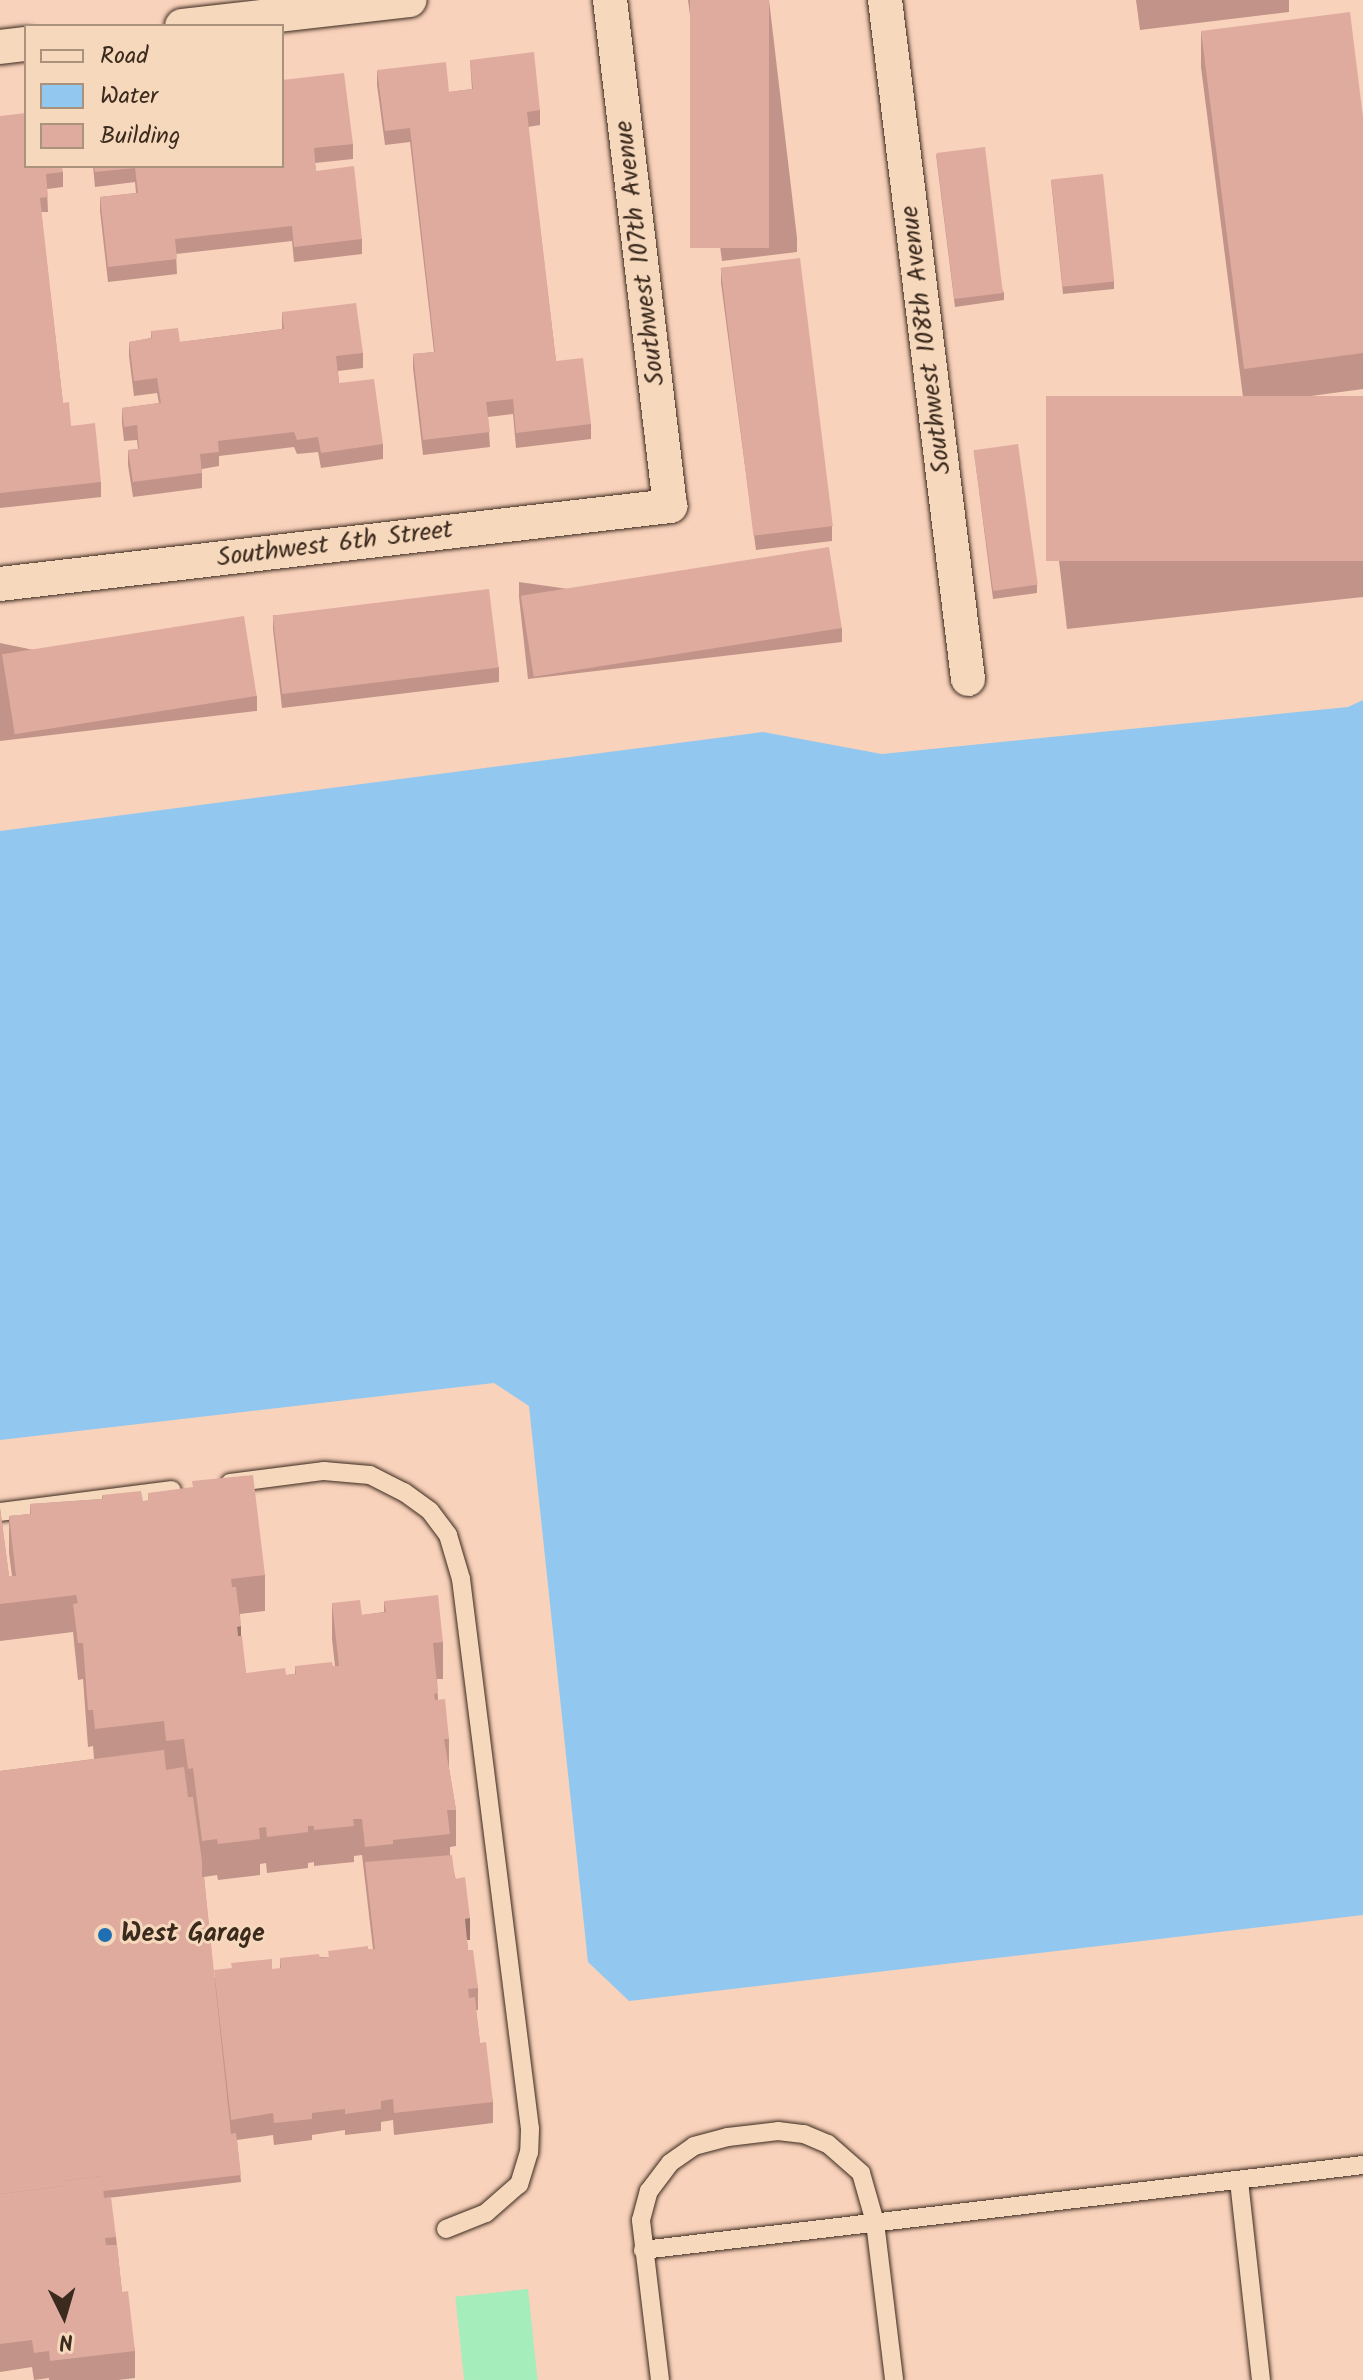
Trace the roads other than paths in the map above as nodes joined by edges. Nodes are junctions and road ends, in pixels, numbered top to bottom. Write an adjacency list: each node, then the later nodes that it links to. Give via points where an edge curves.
1 (410, 0): 4 (street)
2 (610, 0): 7 (street, Southwest 107th Avenue)
3 (885, 0): 9 (street, Southwest 108th Avenue)
4 (200, 24)
5 (24, 44): 6 (street)
6 (0, 47)
7 (670, 506): 8 (street, Southwest 6th Street)
8 (0, 584)
9 (968, 679)
10 (216, 1484): 16 (lane, via 324,1471 370,1475 430,1511 448,1535 461,1579 530,2129 519,2184 486,2213)
11 (185, 1488): 12 (lane)
12 (0, 1512)
13 (1363, 2165): 14 (lane)
14 (1239, 2181): 15 (lane); 20 (lane)
15 (875, 2222): 17 (lane); 17 (lane, via 861,2173 828,2144 778,2131 728,2137 694,2146 670,2163 649,2191 641,2220); 19 (lane)
16 (446, 2229)
17 (643, 2250): 18 (lane)
18 (660, 2380)
19 (894, 2380)
20 (1261, 2380)

